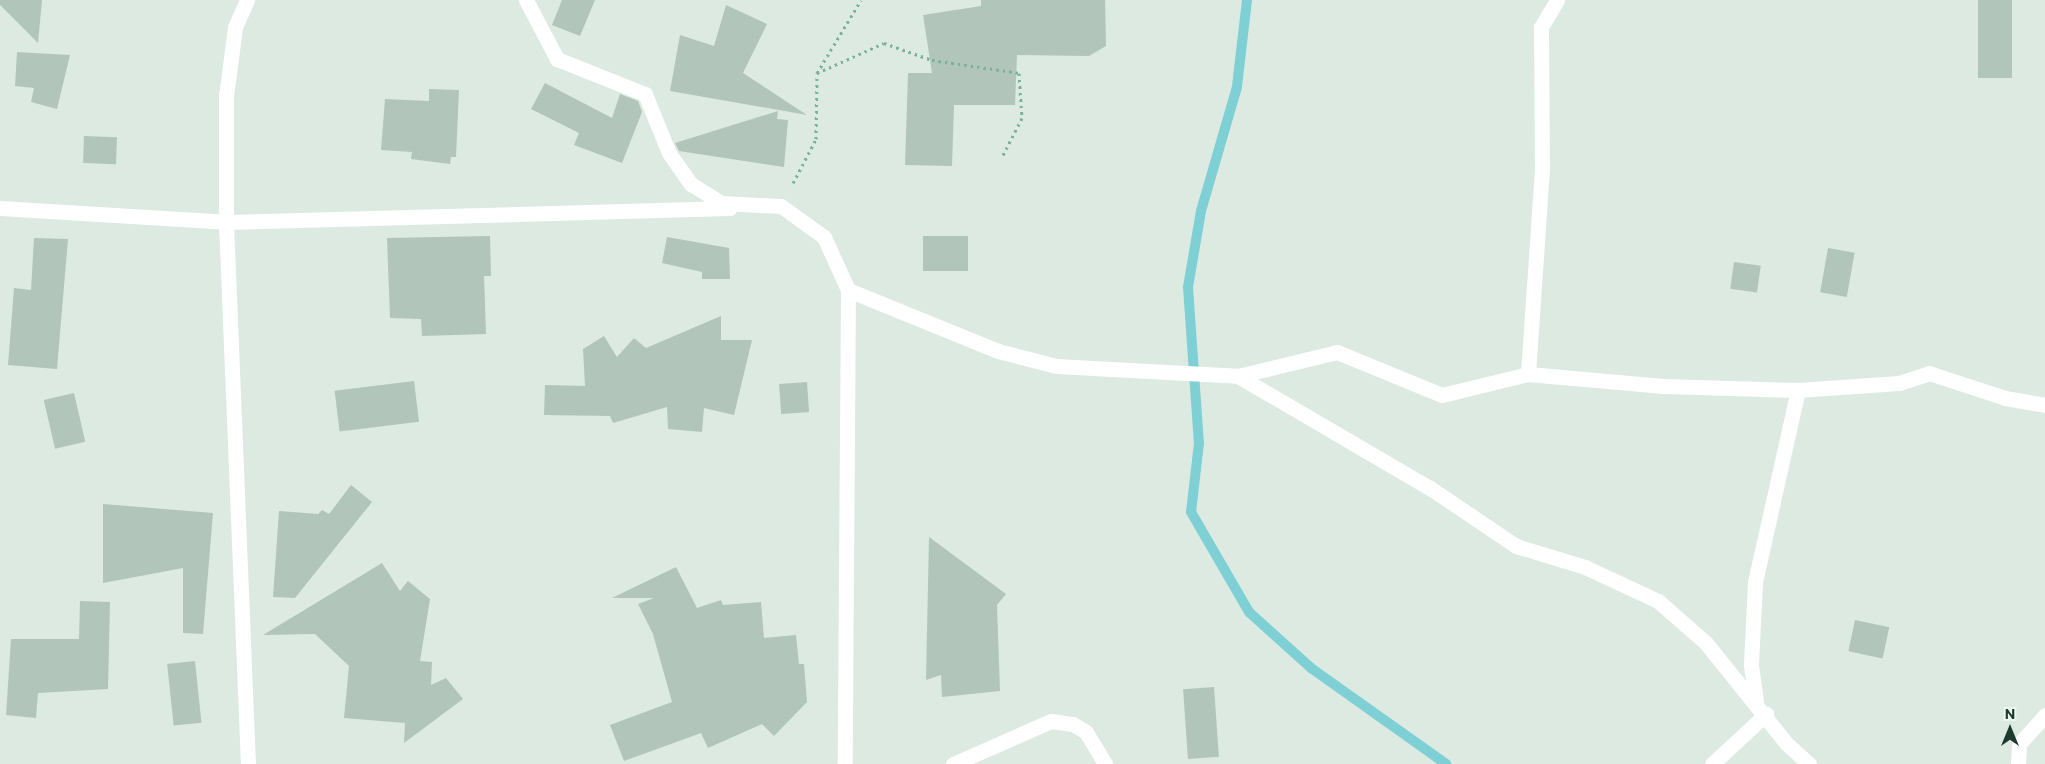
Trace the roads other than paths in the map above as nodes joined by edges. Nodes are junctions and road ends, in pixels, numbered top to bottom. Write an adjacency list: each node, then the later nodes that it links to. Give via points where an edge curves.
1 (247, 0): 6 (street, via 235,27 226,96)
2 (526, 0): 4 (street, via 557,59 645,94 669,153 691,184 721,203)
3 (1557, 0): 8 (street, via 1541,27 1542,170)
4 (781, 206): 6 (street); 7 (street, via 824,237)
5 (0, 208): 6 (street)
6 (226, 222): 14 (street)
7 (848, 290): 9 (street, via 998,350 1056,366); 15 (street)
8 (1528, 374): 9 (street, via 1442,395 1337,352); 10 (street, via 1663,386)
9 (1238, 376): 12 (street, via 1430,488 1516,546 1584,567 1658,601 1706,643)
10 (1798, 390): 11 (street, via 1899,383 1929,373 2005,398); 12 (street, via 1755,582 1752,664)
11 (2045, 405)
12 (1761, 707): 18 (street); 19 (street, via 1787,744)
13 (2045, 715): 20 (street, via 2019,744)
14 (248, 764)
15 (845, 764)
16 (953, 764): 17 (street, via 1051,721 1073,724 1086,732)
17 (1105, 764)
18 (1712, 764)
19 (1809, 764)
20 (2018, 764)

